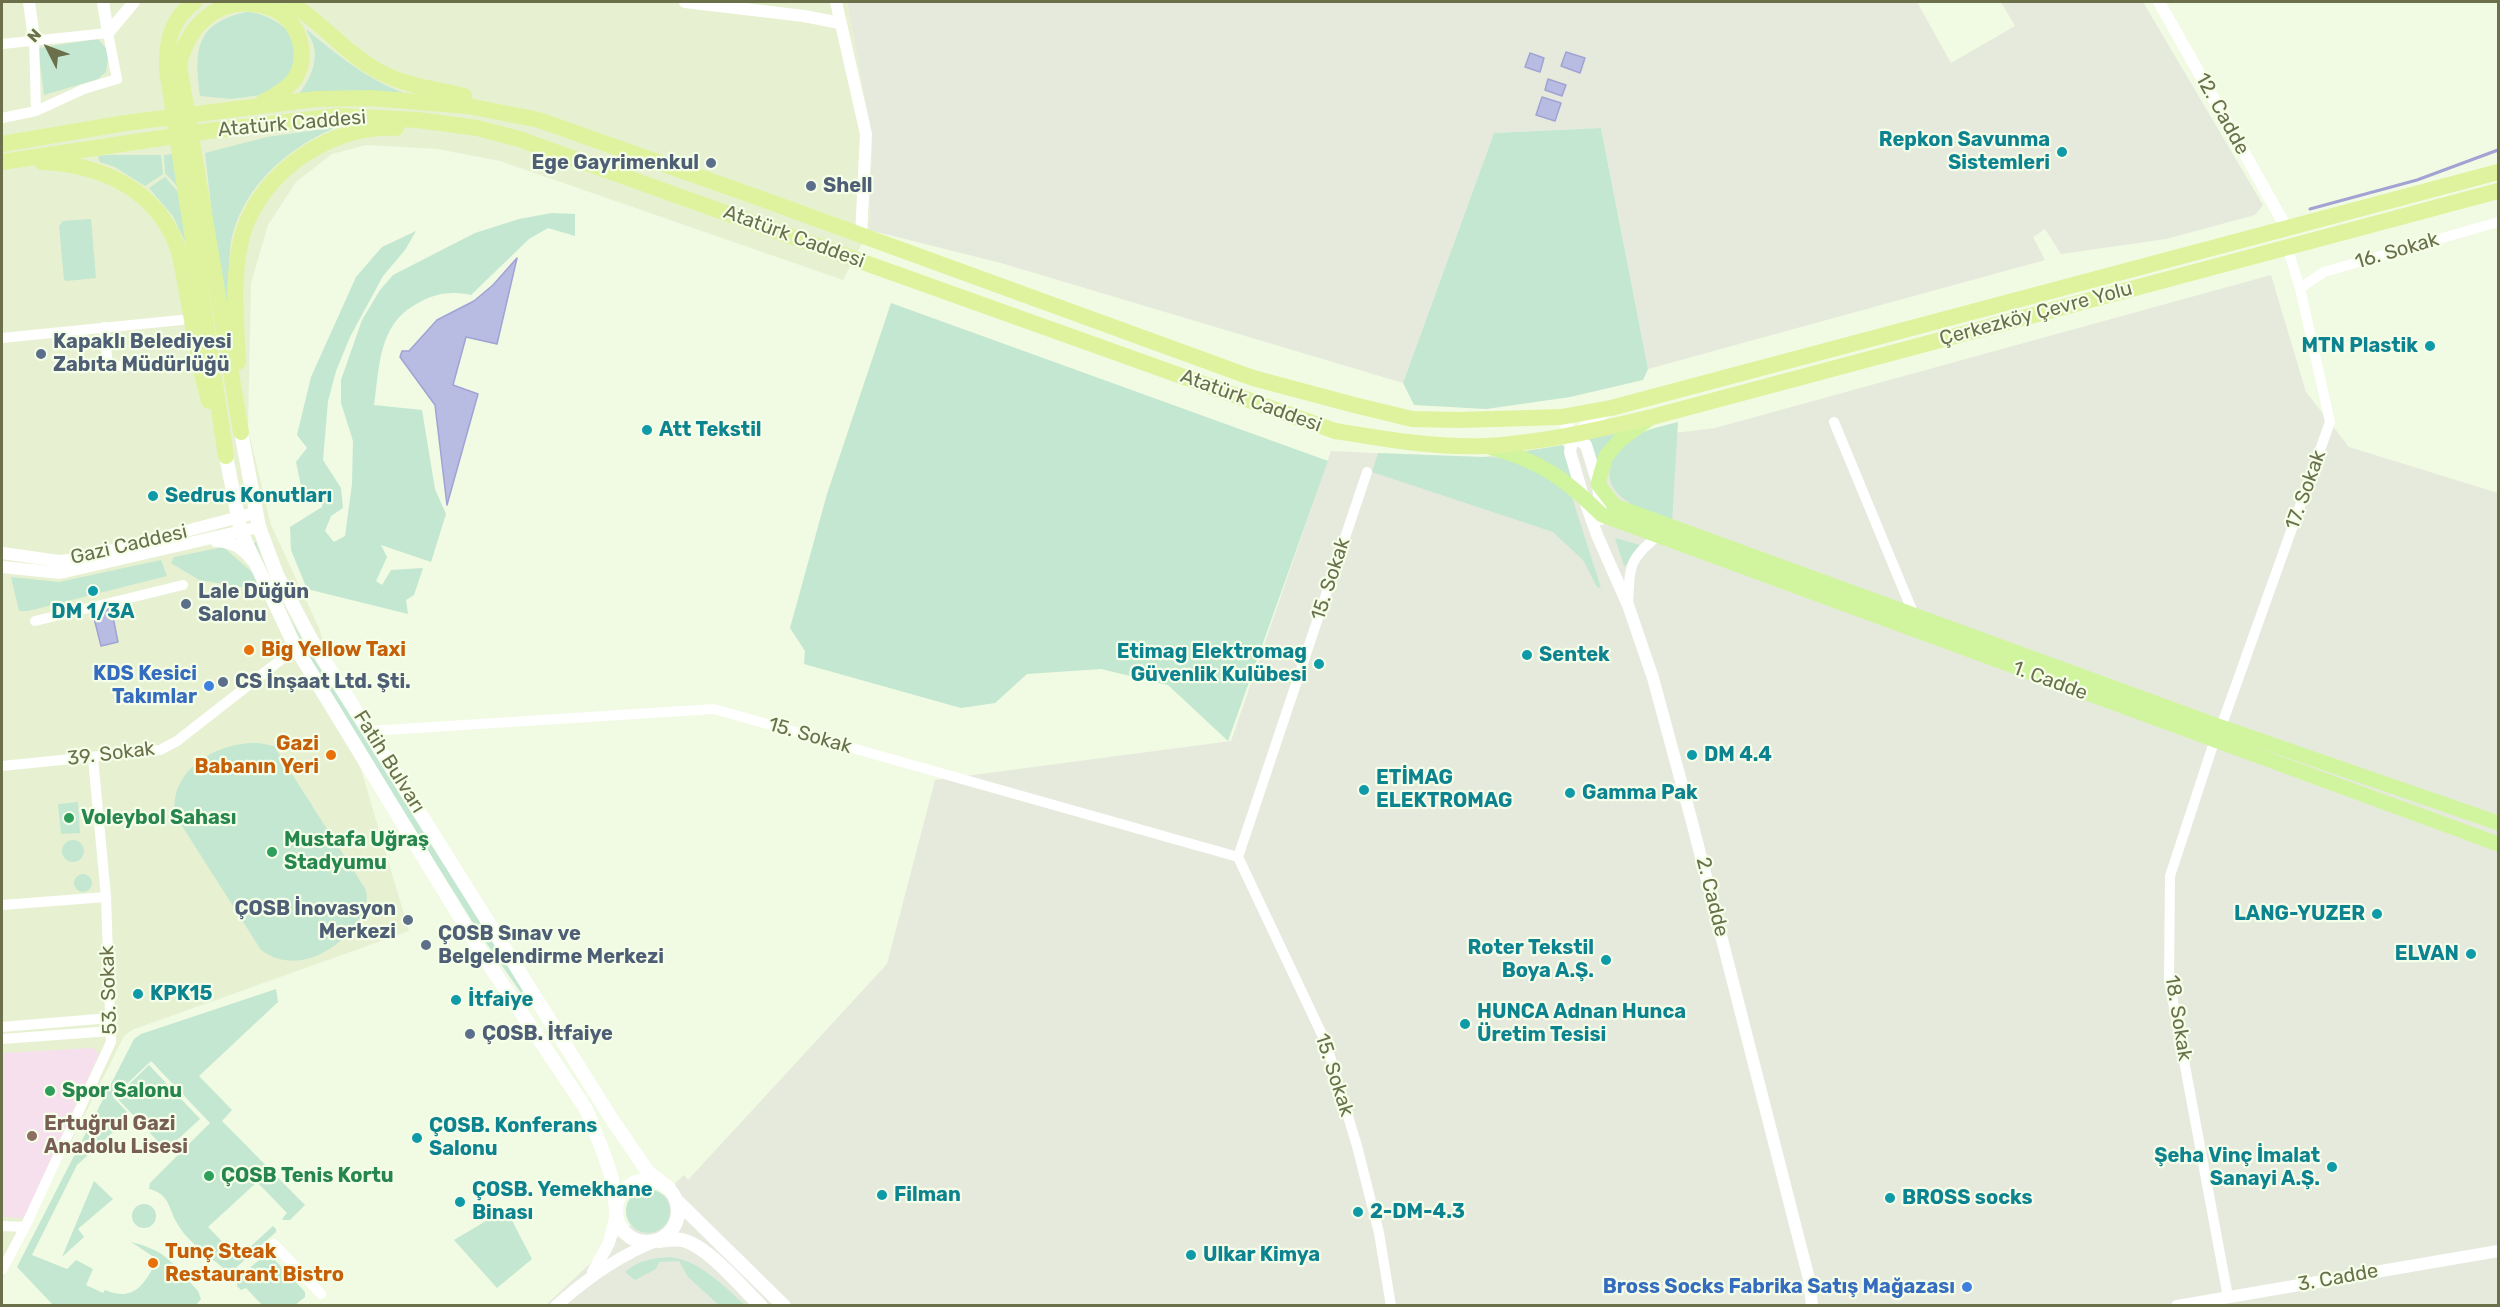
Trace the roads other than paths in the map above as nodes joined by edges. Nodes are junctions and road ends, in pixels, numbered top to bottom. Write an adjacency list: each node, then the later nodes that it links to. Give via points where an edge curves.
1 (29, 2): 11 (street)
2 (103, 2): 10 (street)
3 (134, 2): 10 (street)
4 (194, 2): 13 (highway, via 178,17 170,33 166,51)
5 (289, 2): 17 (highway, via 351,53 381,72)
6 (685, 2): 9 (street)
7 (836, 2): 9 (street)
8 (2158, 2): 24 (street, 12. Cadde)
9 (840, 23): 25 (street, via 866,134)
10 (108, 33): 11 (street); 15 (street, via 117,79)
11 (34, 39): 12 (street); 15 (street)
12 (2, 44)
13 (173, 67): 14 (highway, via 194,29 213,12 237,4 278,11 299,37 301,62 287,87); 28 (highway)
14 (255, 106): 17 (highway, Atatürk Caddesi, via 370,98 468,106); 19 (highway, Atatürk Caddesi)
15 (36, 111): 16 (street)
16 (2, 118)
17 (539, 120): 25 (highway)
18 (519, 139): 20 (highway, Atatürk Caddesi, via 477,128 418,120 338,116); 37 (highway, via 371,128 319,146 271,185 248,220 238,260); 39 (highway, Atatürk Caddesi, via 1335,431 1403,442)
19 (2, 144)
20 (6, 162): 40 (highway, via 61,164 102,172 134,190 159,216 180,255 202,374)
21 (2499, 172): 24 (highway)
22 (2499, 191): 26 (highway, Çerkezköy Çevre Yolu)
23 (2499, 222): 27 (street, 16. Sokak, via 2324,272)
24 (2286, 227): 33 (highway)
25 (861, 236): 34 (highway, via 1253,378 1354,405 1412,419)
26 (2287, 248): 27 (street, 17. Sokak); 35 (highway, Çerkezköy Çevre Yolu)
27 (2300, 288): 59 (street, 17. Sokak, via 2330,422)
28 (209, 289): 37 (highway); 40 (highway)
29 (181, 320): 30 (street)
30 (104, 327): 31 (street); 32 (street, via 108,366)
31 (2, 338)
32 (189, 365)
33 (1611, 408): 34 (highway); 38 (street)
34 (1561, 417): 38 (street)
35 (1653, 417): 38 (highway, Çerkezköy Çevre Yolu); 42 (main road, via 1620,440 1606,456)
36 (1834, 422): 56 (street)
37 (241, 432): 46 (main road, Fatih Bulvarı)
38 (1574, 436): 39 (highway, Atatürk Caddesi); 42 (street, via 1586,444); 43 (street, 2. Cadde, via 1570,452)
39 (1484, 446): 43 (main road, via 1552,471)
40 (226, 456): 47 (main road, Fatih Bulvarı)
41 (1367, 472): 66 (street, 15. Sokak)
42 (1598, 484): 44 (main road); 45 (street)
43 (1583, 496): 45 (main road); 48 (street, 2. Cadde)
44 (1615, 506): 45 (street); 56 (main road, 1. Cadde)
45 (1602, 515): 48 (street); 49 (main road, 1. Cadde)
46 (257, 520): 47 (street); 60 (main road, Fatih Bulvarı, via 288,598)
47 (239, 526): 50 (street); 51 (street, Gazi Caddesi, via 78,559 59,561); 52 (main road, Fatih Bulvarı)
48 (1597, 535): 55 (street, 2. Cadde)
49 (1658, 536): 55 (street, via 1644,547 1630,568); 61 (main road, 1. Cadde)
50 (200, 540): 52 (street, via 230,542 242,548); 53 (street, via 60,573)
51 (2, 553)
52 (254, 562): 58 (main road, Fatih Bulvarı)
53 (2, 567)
54 (183, 585): 57 (street)
55 (1628, 605): 89 (street, 2. Cadde, via 1653,678 1694,829 1809,1279)
56 (1914, 615): 59 (main road, 1. Cadde)
57 (35, 621)
58 (296, 648): 62 (street, 39. Sokak, via 177,741 156,751); 75 (main road, Fatih Bulvarı, via 488,963 586,1109 603,1148)
59 (2221, 727): 64 (main road, 1. Cadde)
60 (370, 731): 66 (street, 15. Sokak, via 714,709); 73 (main road, Fatih Bulvarı, via 610,1118 648,1172)
61 (2214, 742): 65 (main road, 1. Cadde); 84 (street, 18. Sokak, via 2170,876 2169,980)
62 (93, 758): 63 (street, 39. Sokak); 67 (street, 53. Sokak)
63 (2, 766)
64 (2499, 823)
65 (2499, 844)
66 (1238, 857): 88 (street, 15. Sokak, via 1326,1042 1379,1233)
67 (106, 897): 68 (street); 69 (street, 53. Sokak)
68 (2, 905)
69 (110, 1018): 70 (street); 71 (street, 53. Sokak)
70 (2, 1027)
71 (111, 1030): 72 (street); 77 (street, 53. Sokak, via 109,1049)
72 (2, 1039)
73 (669, 1188): 74 (main road); 75 (main road, via 657,1181 638,1181 625,1189)
74 (677, 1201): 78 (main road, via 676,1224); 87 (main road)
75 (616, 1211): 78 (main road, via 618,1223 628,1236 643,1242); 82 (street, via 609,1243)
76 (2, 1226): 77 (street)
77 (25, 1227): 81 (street, 53. Sokak)
78 (657, 1241): 82 (street, via 629,1252); 86 (main road, via 683,1240 693,1244)
79 (274, 1244): 83 (street)
80 (2499, 1251): 84 (street, 3. Cadde)
81 (2, 1270)
82 (590, 1276): 85 (street)
83 (321, 1294)
84 (2228, 1297): 90 (street, 3. Cadde)
85 (556, 1305)
86 (761, 1305)
87 (784, 1305)
88 (1391, 1305)
89 (1812, 1305)
90 (2177, 1305)

